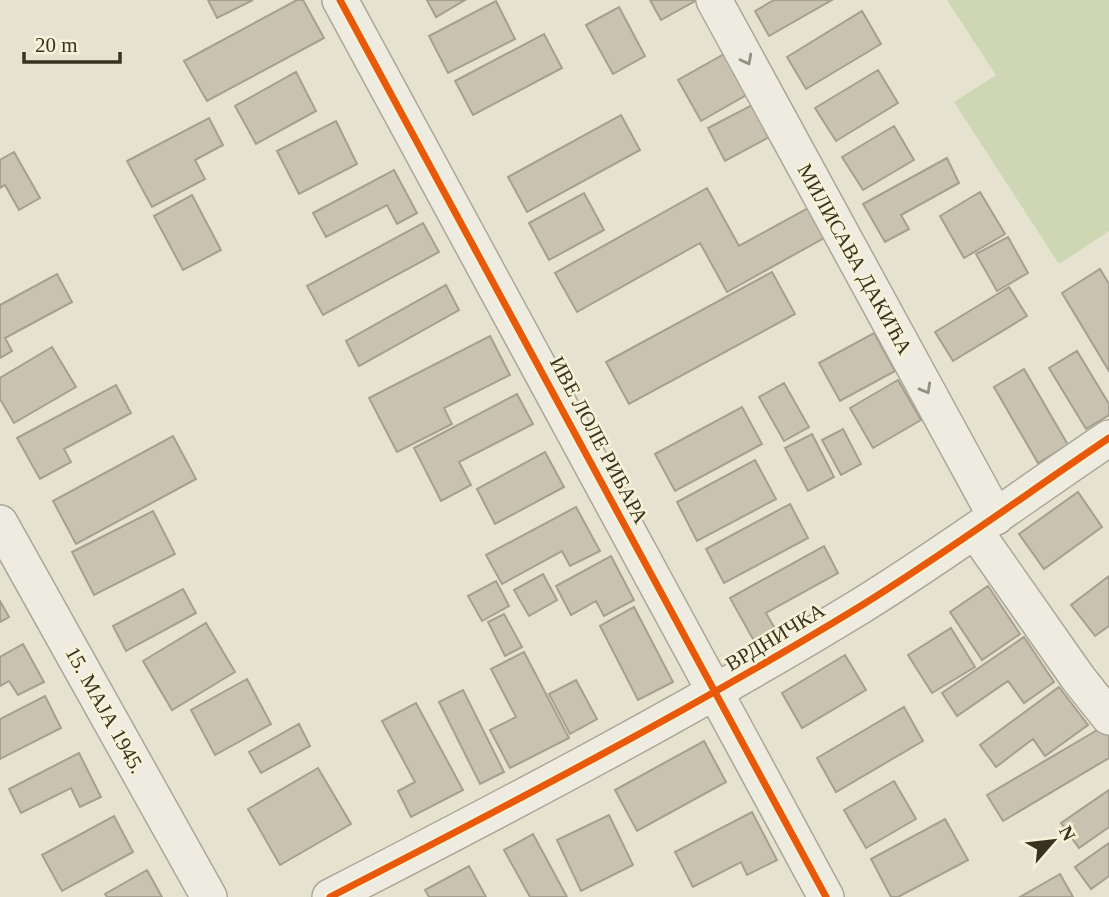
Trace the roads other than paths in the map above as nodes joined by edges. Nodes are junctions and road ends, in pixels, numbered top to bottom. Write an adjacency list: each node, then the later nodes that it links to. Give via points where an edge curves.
1 (340, 0): 6 (street, ИВЕ ЛОЛЕ РИБАРА)
2 (715, 0): 5 (street, МИЛИСАВА ДАКИЋА, one-way to 5)
3 (1109, 438): 5 (street, ВРДНИЧКА)
4 (0, 523): 8 (street, 15. МАЈА 1945.)
5 (986, 524): 6 (street, ВРДНИЧКА); 7 (street, МИЛИСАВА ДАКИЋА, via 1078,678)
6 (715, 692): 9 (street, ВРДНИЧКА); 10 (street, ИВЕ ЛОЛЕ РИБАРА)
7 (1109, 717)
8 (209, 897)
9 (331, 897)
10 (826, 897)

